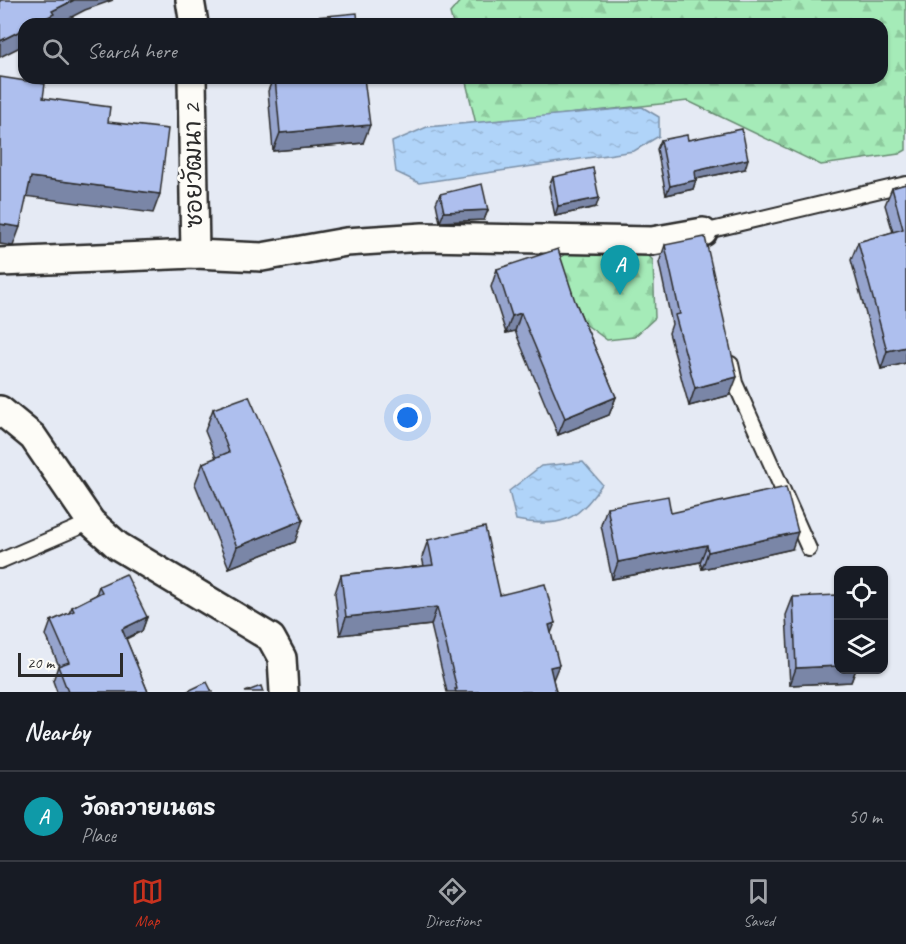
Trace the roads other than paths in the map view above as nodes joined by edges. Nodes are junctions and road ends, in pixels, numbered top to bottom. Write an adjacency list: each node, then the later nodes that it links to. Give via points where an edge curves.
1 (190, 0): 2 (street)
2 (193, 18)
3 (192, 84): 6 (street, ซอยวัฒนา 2)
4 (906, 184): 5 (lane)
5 (705, 244): 6 (street, via 423,237 346,242 262,257)
6 (195, 254): 7 (street)
7 (0, 262)
8 (728, 348): 11 (lane, via 735,383)
9 (0, 410): 10 (street, via 33,437)
10 (91, 522): 12 (lane); 13 (street, via 139,560 271,638 282,658)
11 (809, 549)
12 (0, 561)
13 (284, 692)

